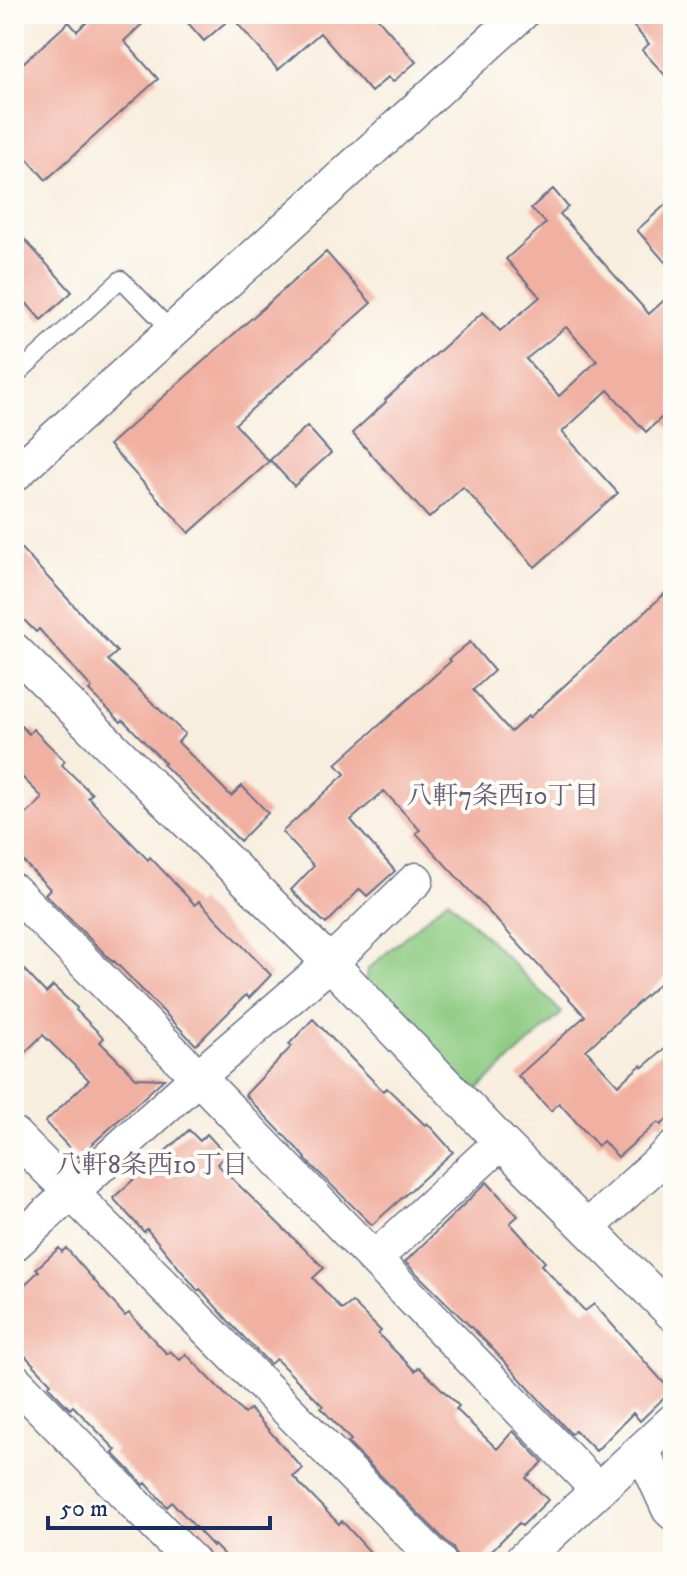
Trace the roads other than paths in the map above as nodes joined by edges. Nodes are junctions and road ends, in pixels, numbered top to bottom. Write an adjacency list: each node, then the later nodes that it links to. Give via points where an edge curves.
1 (521, 14): 2 (street)
2 (173, 332): 3 (lane, via 121,279); 4 (street)
3 (14, 377)
4 (14, 475)
5 (14, 650): 8 (street)
6 (416, 880): 8 (street)
7 (14, 891): 9 (street)
8 (330, 963): 9 (street); 11 (street)
9 (198, 1077): 13 (street); 16 (street)
10 (14, 1135): 13 (street)
11 (501, 1142): 14 (street); 16 (street)
12 (673, 1149): 14 (street)
13 (71, 1192): 15 (street); 24 (street)
14 (587, 1228): 17 (street)
15 (14, 1244)
16 (374, 1259): 21 (street)
17 (673, 1314)
18 (14, 1380): 23 (street)
19 (673, 1421): 20 (street)
20 (642, 1450): 21 (street); 22 (street)
21 (598, 1490): 25 (street)
22 (673, 1513)
23 (192, 1562)
24 (439, 1562)
25 (520, 1562)

